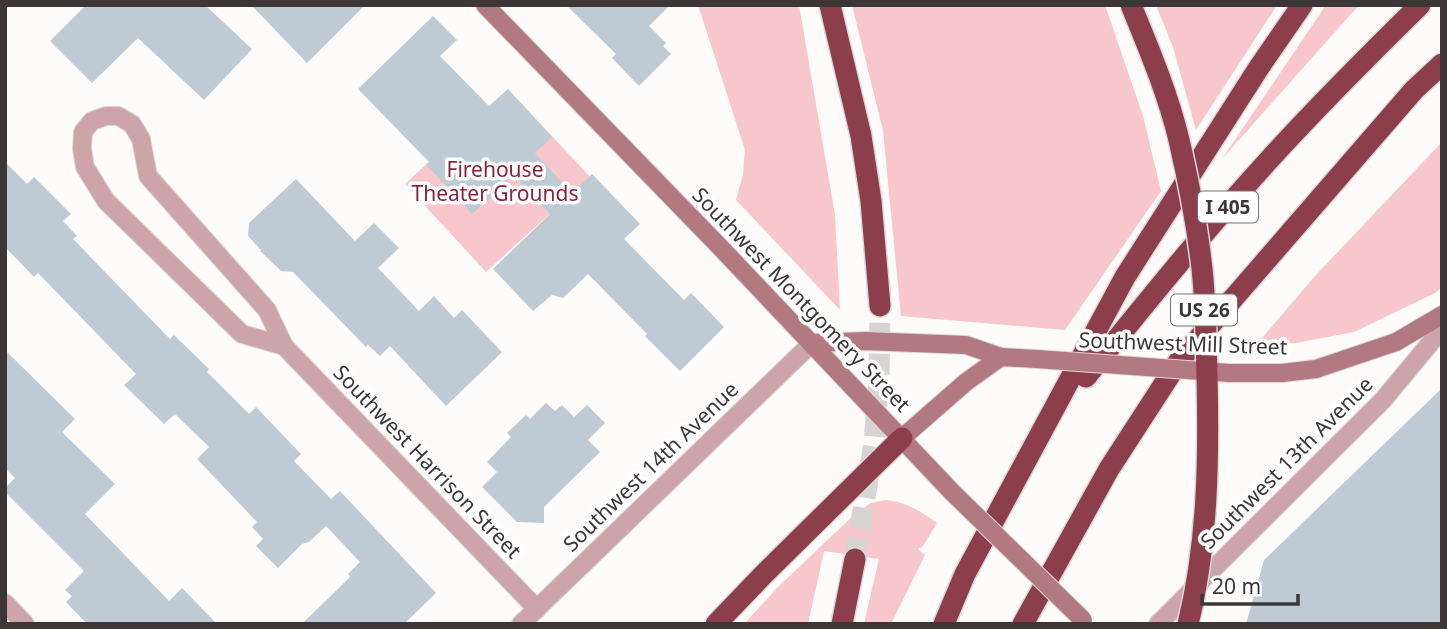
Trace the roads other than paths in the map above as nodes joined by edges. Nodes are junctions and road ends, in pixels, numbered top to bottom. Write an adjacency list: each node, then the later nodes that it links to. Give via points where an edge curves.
1 (485, 5): 12 (street, Southwest Montgomery Street)
2 (830, 5): 9 (highway, via 862,136)
3 (1131, 5): 28 (highway, US 26, bridge, via 1178,138 1201,261 1209,435 1205,520)
4 (1302, 5): 15 (highway, via 1125,277)
5 (1420, 5): 15 (highway, I 405, via 1267,162)
6 (1442, 64): 8 (highway, I 405)
7 (1442, 76): 8 (highway)
8 (1414, 90): 26 (highway, I 405, via 1179,361 1109,469)
9 (880, 306)
10 (1442, 315): 14 (street, Southwest Mill Street, bridge, via 1396,342 1316,369 1282,373)
11 (1442, 329): 27 (street, Southwest 13th Avenue, via 1383,400)
12 (812, 343): 14 (street, Southwest Mill Street, via 966,345); 16 (street, Southwest Montgomery Street); 19 (street, Southwest 14th Avenue)
13 (284, 346): 13 (street, Southwest Harrison Street, via 267,310 148,176 141,139 132,124 118,116 92,121 83,132 83,158 106,201 242,334); 19 (street, Southwest Harrison Street)
14 (1001, 357): 16 (street)
15 (1049, 421): 25 (highway, I 405, via 965,573)
16 (902, 438): 20 (street, Southwest Montgomery Street, bridge); 23 (highway)
17 (855, 559): 24 (highway)
18 (5, 603): 21 (street)
19 (537, 608): 22 (street, Southwest 14th Avenue)
20 (1085, 622)
21 (25, 624)
22 (521, 624)
23 (716, 624)
24 (842, 624)
25 (943, 624)
26 (1023, 624)
27 (1158, 624)
28 (1188, 624)

